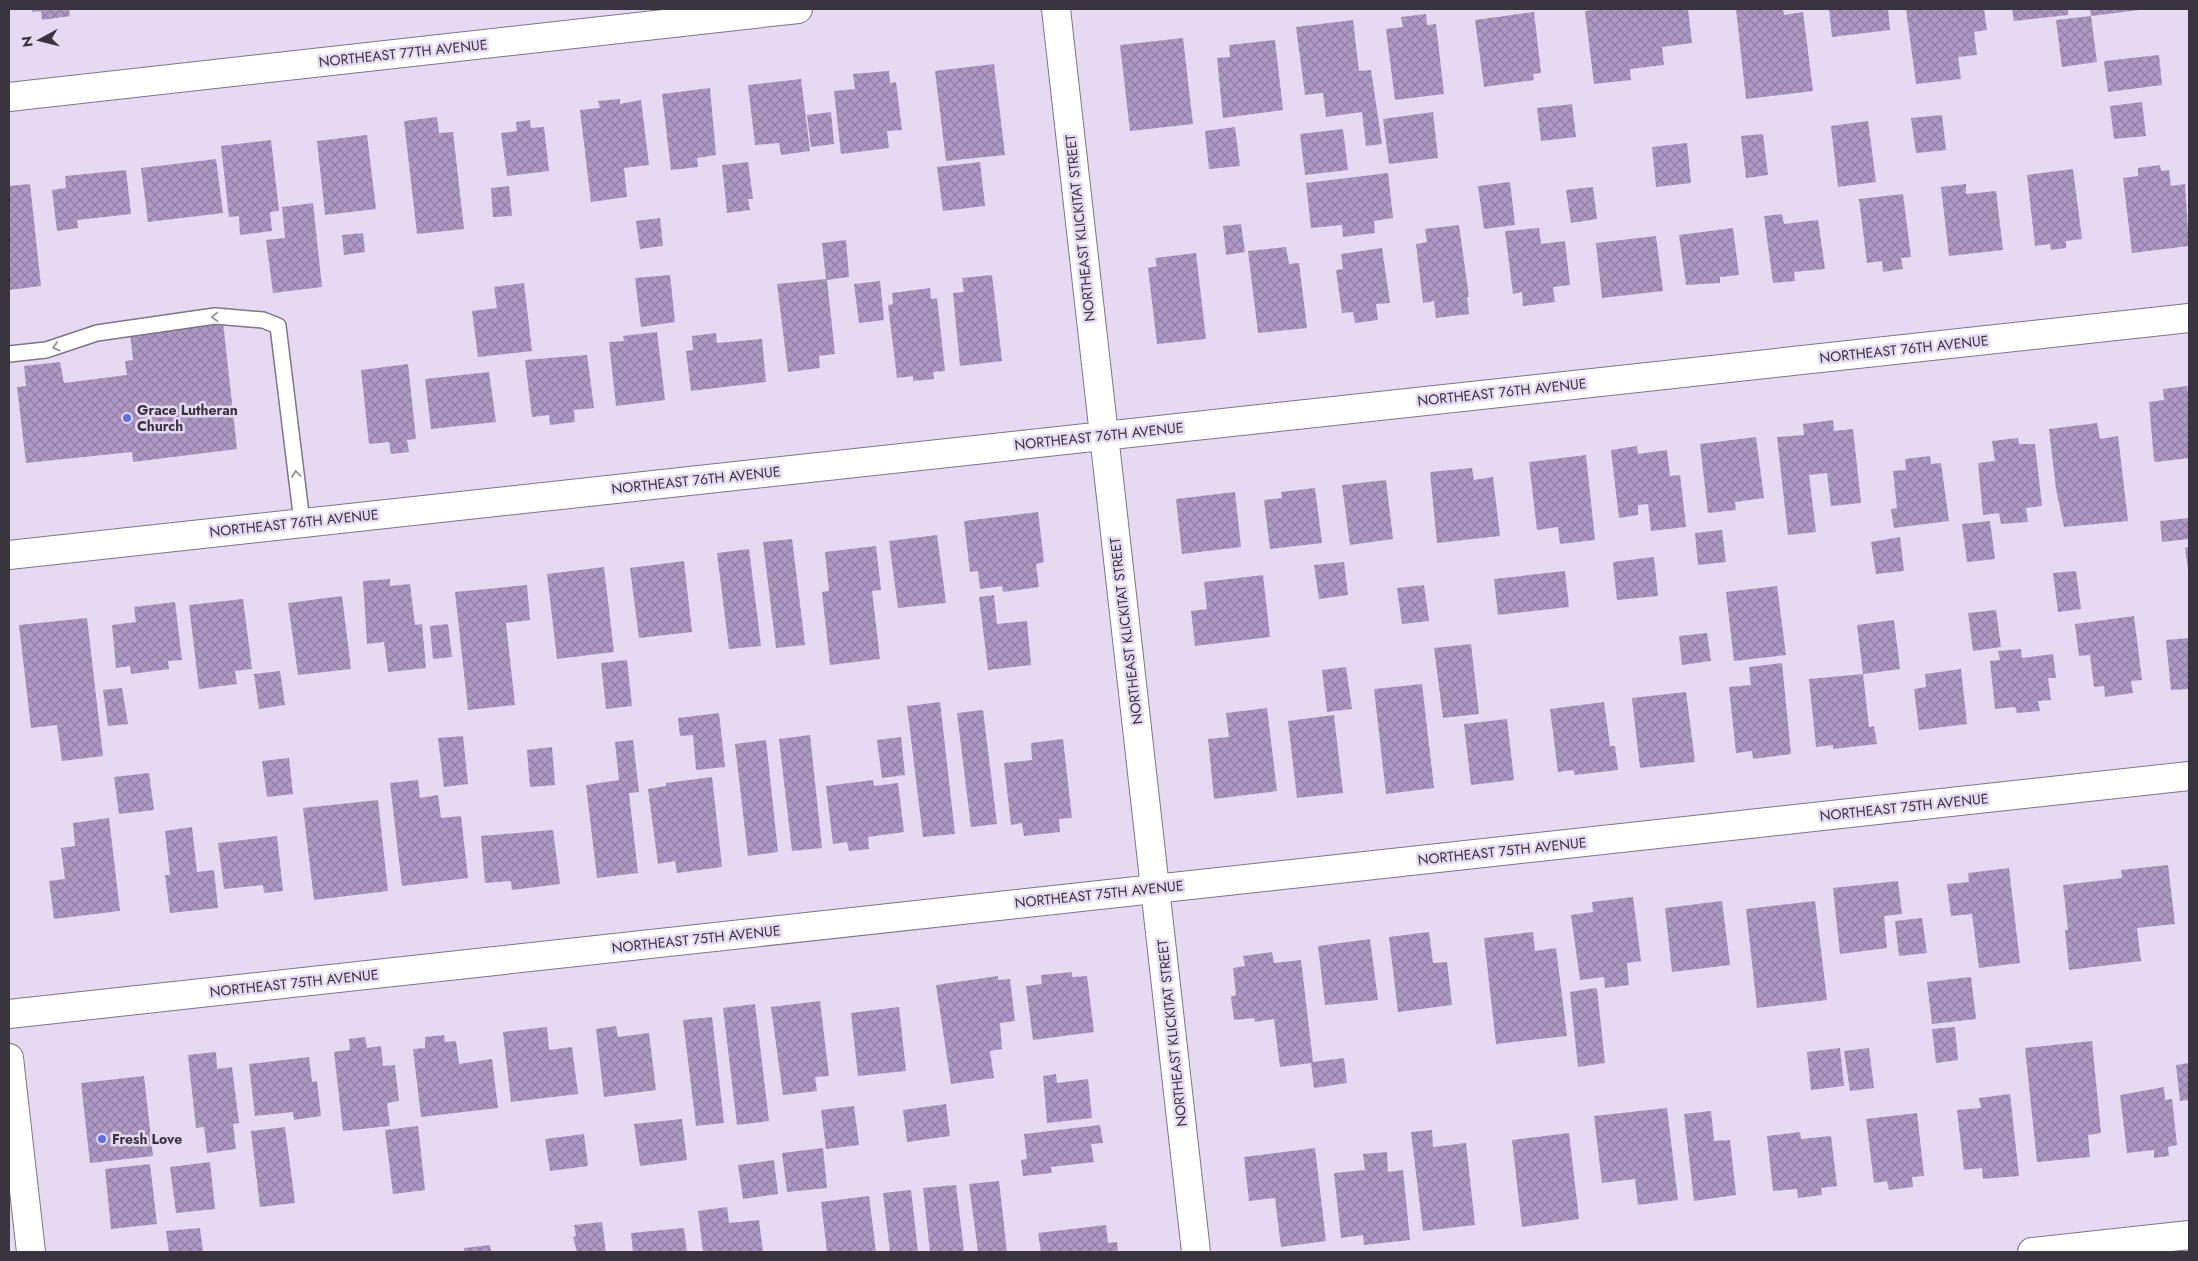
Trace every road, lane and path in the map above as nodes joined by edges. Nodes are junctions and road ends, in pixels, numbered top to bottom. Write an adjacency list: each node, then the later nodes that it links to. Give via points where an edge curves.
1 (798, 9): 3 (street, NORTHEAST 77TH AVENUE)
2 (1056, 9): 6 (street, NORTHEAST KLICKITAT STREET)
3 (9, 97)
4 (2189, 318): 6 (street, NORTHEAST 76TH AVENUE)
5 (9, 354): 7 (lane, one-way to 5, via 278,326 263,320 216,316 97,333 46,350)
6 (1103, 436): 7 (street, NORTHEAST 76TH AVENUE); 10 (street, NORTHEAST KLICKITAT STREET)
7 (302, 522): 8 (street, NORTHEAST 76TH AVENUE)
8 (9, 555)
9 (2189, 776): 10 (street, NORTHEAST 75TH AVENUE)
10 (1156, 888): 11 (street, NORTHEAST 75TH AVENUE); 15 (street, NORTHEAST KLICKITAT STREET)
11 (9, 1014)
12 (9, 1058): 14 (street)
13 (2189, 1235): 16 (street)
14 (31, 1252)
15 (1196, 1252)
16 (2032, 1252)

